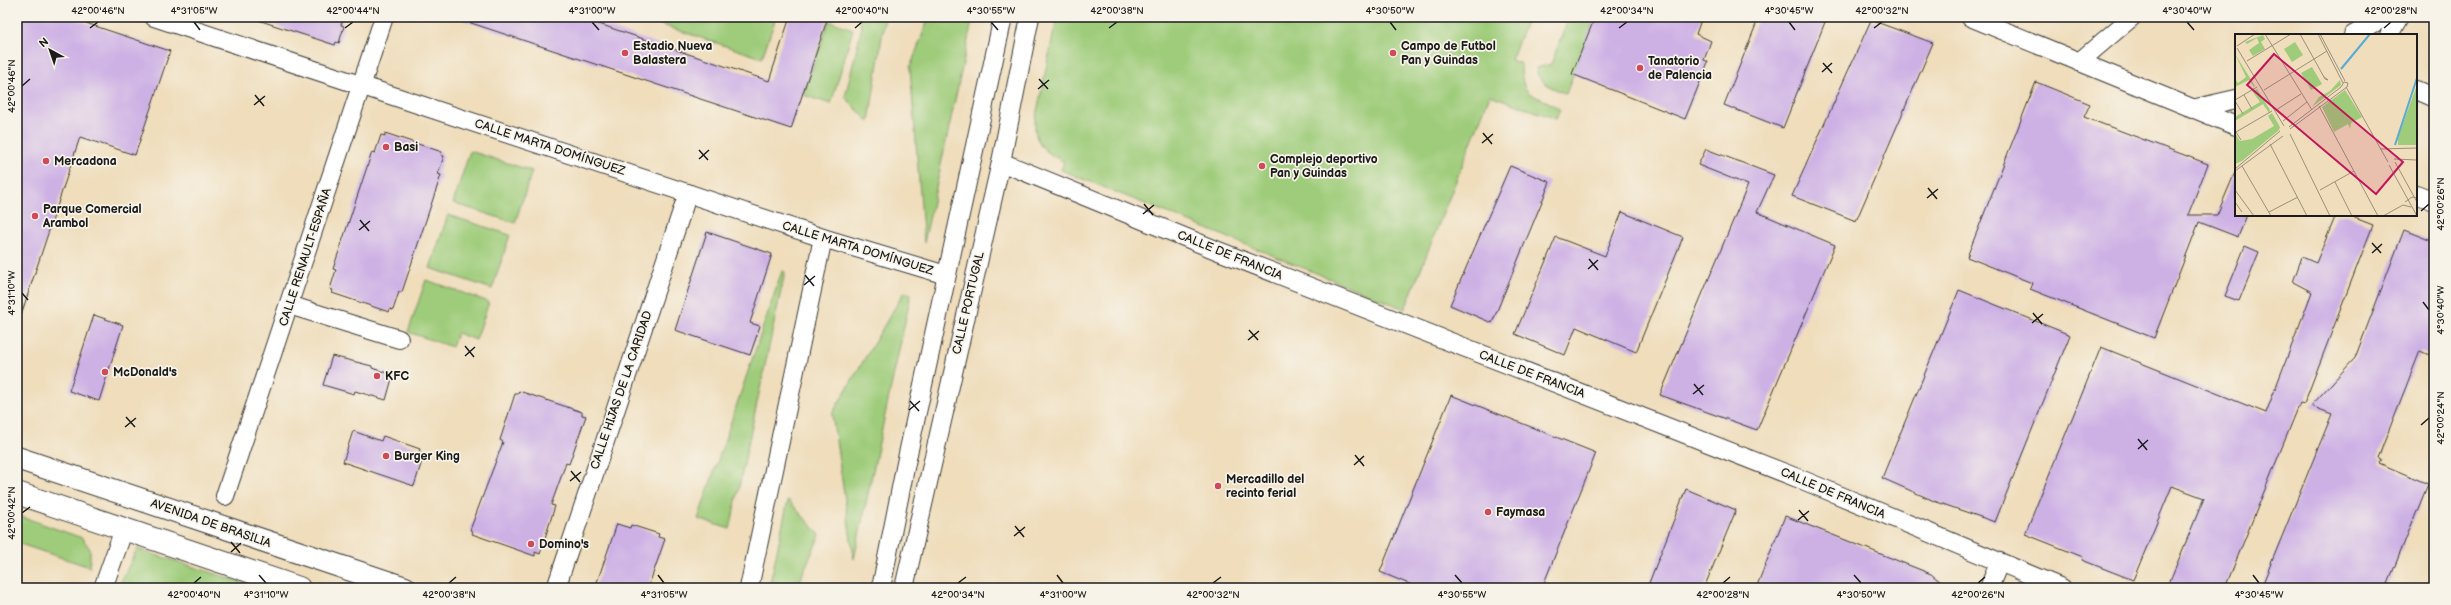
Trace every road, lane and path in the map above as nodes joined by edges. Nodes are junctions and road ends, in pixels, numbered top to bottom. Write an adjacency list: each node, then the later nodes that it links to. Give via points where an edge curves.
1 (154, 17): 12 (street, CALLE MARTA DOMÍNGUEZ)
2 (384, 17): 12 (street, CALLE RENAULT-ESPAÑA)
3 (1003, 17): 23 (street)
4 (1030, 17): 18 (street, CALLE PORTUGAL)
5 (1970, 17): 11 (street)
6 (2132, 17): 11 (street)
7 (2384, 17): 9 (street)
8 (2400, 17): 10 (street)
9 (2355, 34)
10 (2390, 34)
11 (2079, 62): 16 (street)
12 (361, 84): 19 (street, CALLE MARTA DOMÍNGUEZ); 24 (street, CALLE RENAULT-ESPAÑA)
13 (2417, 90): 14 (street)
14 (2434, 98)
15 (2235, 99): 16 (street)
16 (2192, 109): 17 (street)
17 (2235, 126)
18 (1001, 162): 30 (street, CALLE DE FRANCIA, via 1216,250 1805,481); 37 (street, CALLE PORTUGAL)
19 (688, 193): 22 (street, CALLE MARTA DOMÍNGUEZ); 34 (street, CALLE HIJAS DE LA CARIDAD)
20 (2417, 194): 21 (street)
21 (2434, 201)
22 (823, 238): 23 (street, CALLE MARTA DOMÍNGUEZ); 35 (street)
23 (946, 275): 36 (street)
24 (289, 305): 25 (street); 28 (street, CALLE RENAULT-ESPAÑA)
25 (399, 339)
26 (17, 458): 33 (main road, AVENIDA DE BRASILIA)
27 (17, 493): 29 (main road)
28 (225, 496)
29 (124, 529): 31 (street); 32 (main road)
30 (1999, 563): 38 (street); 39 (street, CALLE DE FRANCIA)
31 (103, 588)
32 (299, 588)
33 (405, 588)
34 (556, 588)
35 (749, 588)
36 (882, 588)
37 (904, 588)
38 (1989, 588)
39 (2062, 588)

